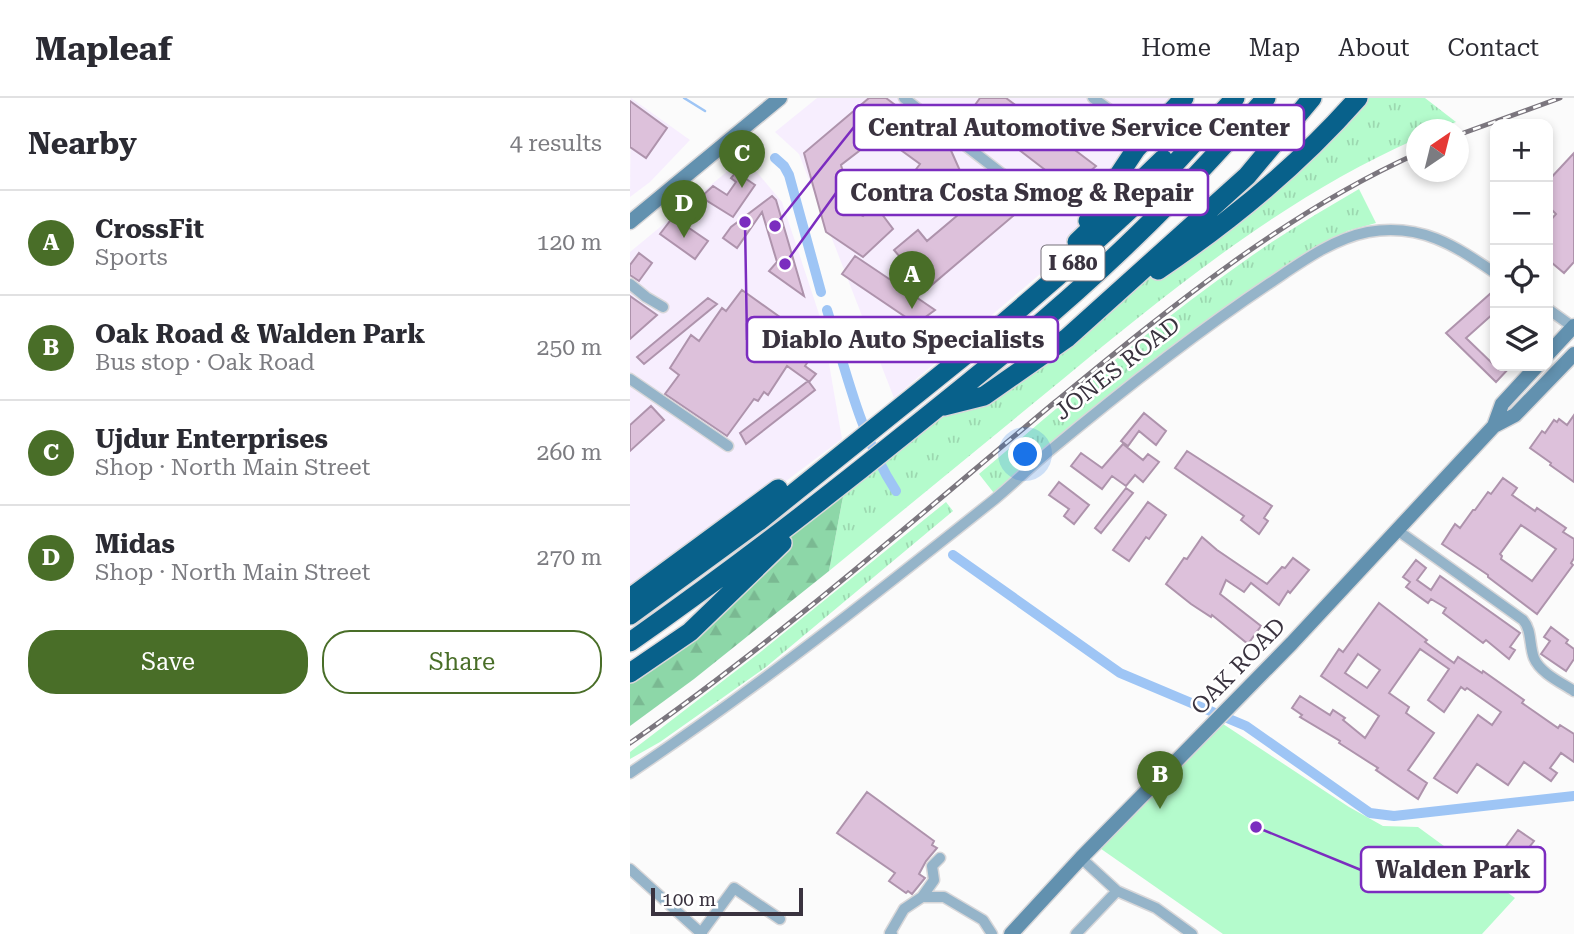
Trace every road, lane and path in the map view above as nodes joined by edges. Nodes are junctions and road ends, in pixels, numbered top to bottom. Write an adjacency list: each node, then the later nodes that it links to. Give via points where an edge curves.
1 (780, 98): 12 (main road)
2 (904, 98): 11 (street)
3 (1093, 98): 10 (street)
4 (1184, 98): 13 (highway, via 1136,149)
5 (1218, 98): 13 (highway, I 680, via 1150,173)
6 (1235, 98): 26 (highway, I 680, via 1115,225 989,335)
7 (1266, 98): 27 (highway, I 680, via 1134,239)
8 (1312, 98): 17 (highway, via 1247,176)
9 (1358, 98): 17 (highway, via 1332,128 1245,207)
10 (1120, 117)
11 (1032, 197)
12 (630, 222)
13 (1066, 252): 26 (highway, I 680)
14 (1490, 270): 38 (street, JONES ROAD, via 1455,246 1415,232 1369,232 1325,248 1169,354 765,680)
15 (630, 284): 16 (street)
16 (663, 307)
17 (1099, 310): 27 (highway, via 984,396)
18 (1553, 313): 19 (street)
19 (1573, 330): 20 (main road)
20 (1553, 349)
21 (1574, 354): 25 (main road, OAK ROAD)
22 (1532, 371): 28 (main road, OAK ROAD, via 1502,404)
23 (1574, 371): 25 (main road)
24 (630, 379): 30 (street)
25 (1550, 379): 28 (main road, OAK ROAD, via 1516,415)
26 (895, 405): 29 (highway, I 680)
27 (940, 407): 31 (highway, I 680)
28 (1494, 426): 32 (main road, OAK ROAD)
29 (847, 444): 33 (highway, I 680); 34 (highway, I 680, via 759,520)
30 (728, 446)
31 (851, 477): 35 (highway, I 680); 36 (highway, via 690,632)
32 (1397, 530): 37 (street, via 1523,620 1539,667); 40 (main road, OAK ROAD)
33 (630, 598)
34 (630, 615)
35 (630, 642)
36 (630, 673)
37 (1574, 691)
38 (630, 772)
39 (940, 858): 43 (street, via 932,866 934,880)
40 (1081, 858): 42 (street); 48 (main road, OAK ROAD)
41 (630, 869): 45 (street)
42 (1118, 891): 49 (street); 50 (street, via 1156,908)
43 (922, 897): 46 (street, via 904,909); 47 (street, via 944,897 983,920)
44 (779, 919): 45 (street, via 734,888)
45 (701, 933)
46 (891, 934)
47 (992, 934)
48 (1011, 934)
49 (1076, 934)
50 (1192, 934)

